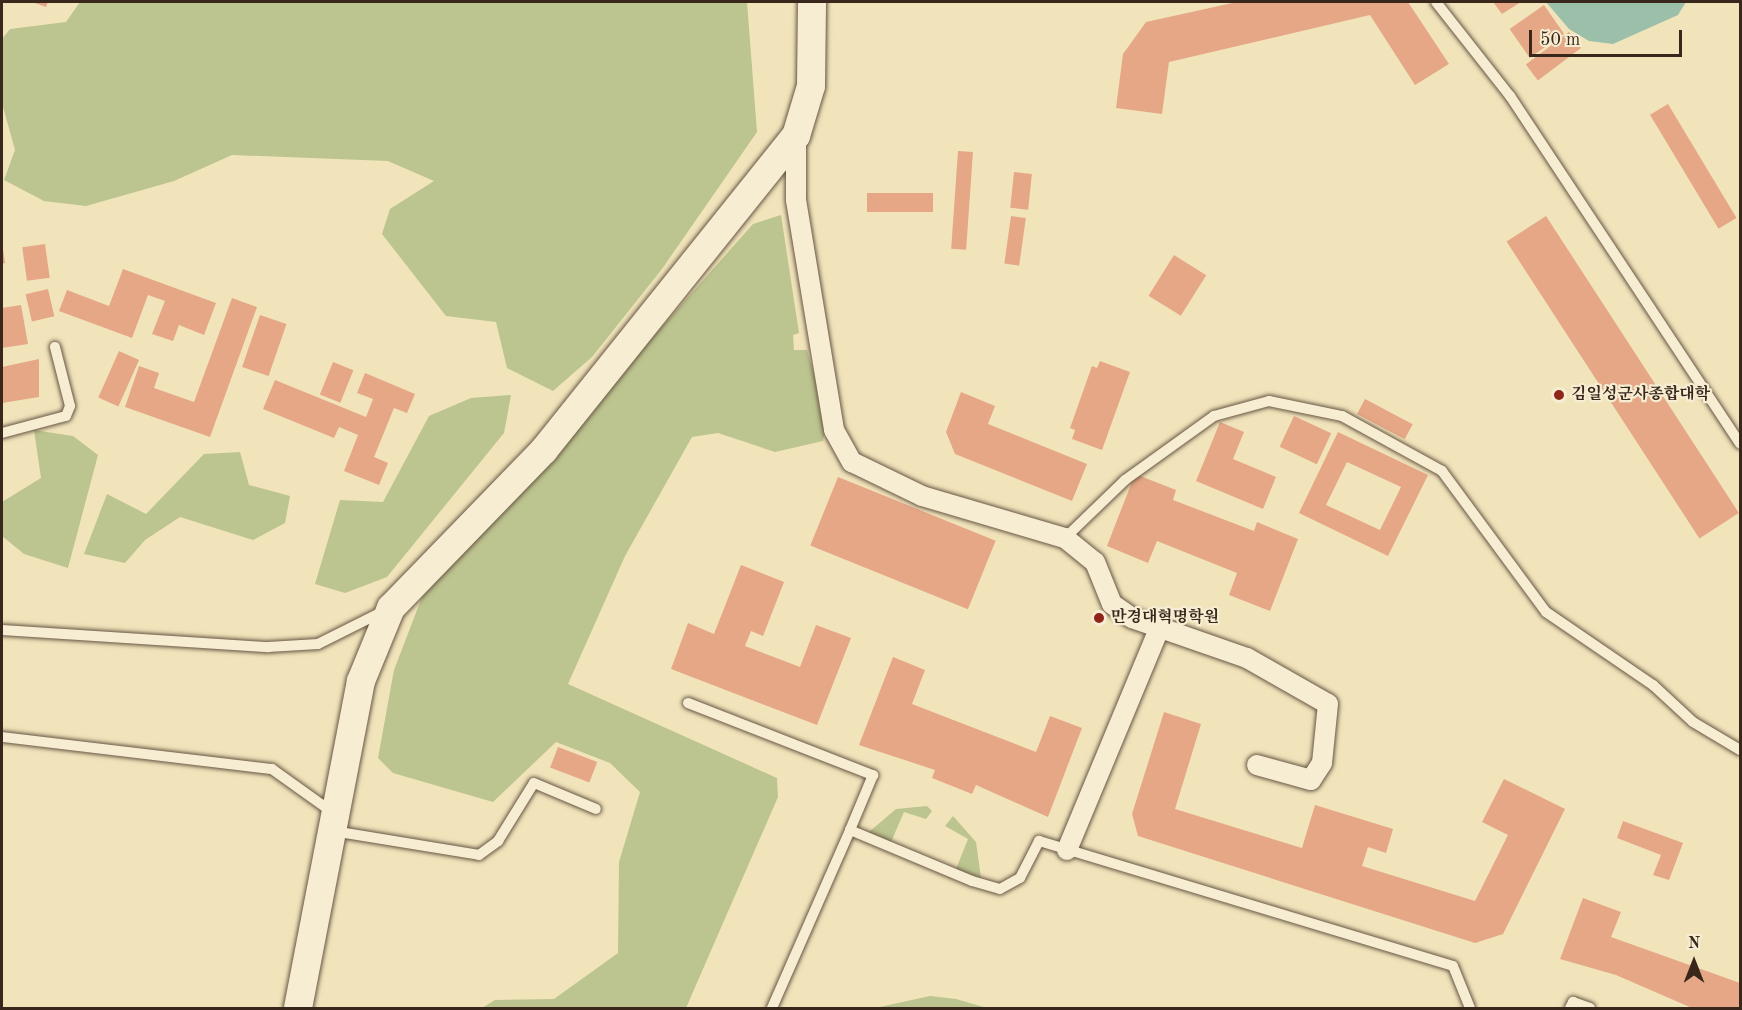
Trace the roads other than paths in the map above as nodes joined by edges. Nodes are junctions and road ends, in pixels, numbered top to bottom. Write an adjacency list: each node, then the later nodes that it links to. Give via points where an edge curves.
1 (812, 2): 3 (main road, via 812,86)
2 (1436, 2): 6 (lane, via 1510,96)
3 (796, 136): 7 (street, via 796,200 834,430 852,462 922,496); 8 (main road, via 544,450)
4 (56, 347): 5 (lane, via 70,405 66,416)
5 (2, 433)
6 (1740, 444)
7 (1065, 538): 9 (street, via 1095,562 1112,604); 13 (lane, via 1125,480 1214,416 1269,401 1342,416 1442,471 1546,612 1653,685 1693,722)
8 (391, 608): 10 (lane, via 308,645 30,636); 16 (main road, via 361,681)
9 (1159, 628): 14 (street, via 1247,658 1328,704 1322,763 1311,780); 18 (street)
10 (2, 630)
11 (688, 703): 17 (lane, via 873,775)
12 (2, 737): 16 (lane, via 272,769)
13 (1740, 750)
14 (1257, 765)
15 (596, 809): 16 (lane, via 534,783 498,841 479,855)
16 (331, 822): 19 (main road)
17 (850, 831): 18 (lane, via 1000,889 1020,878 1039,841); 20 (lane)
18 (1067, 849): 21 (lane, via 1454,966)
19 (298, 1008)
20 (772, 1008)
21 (1470, 1008)
22 (1569, 1008): 23 (lane, via 1573,1002)
23 (1590, 1008)

